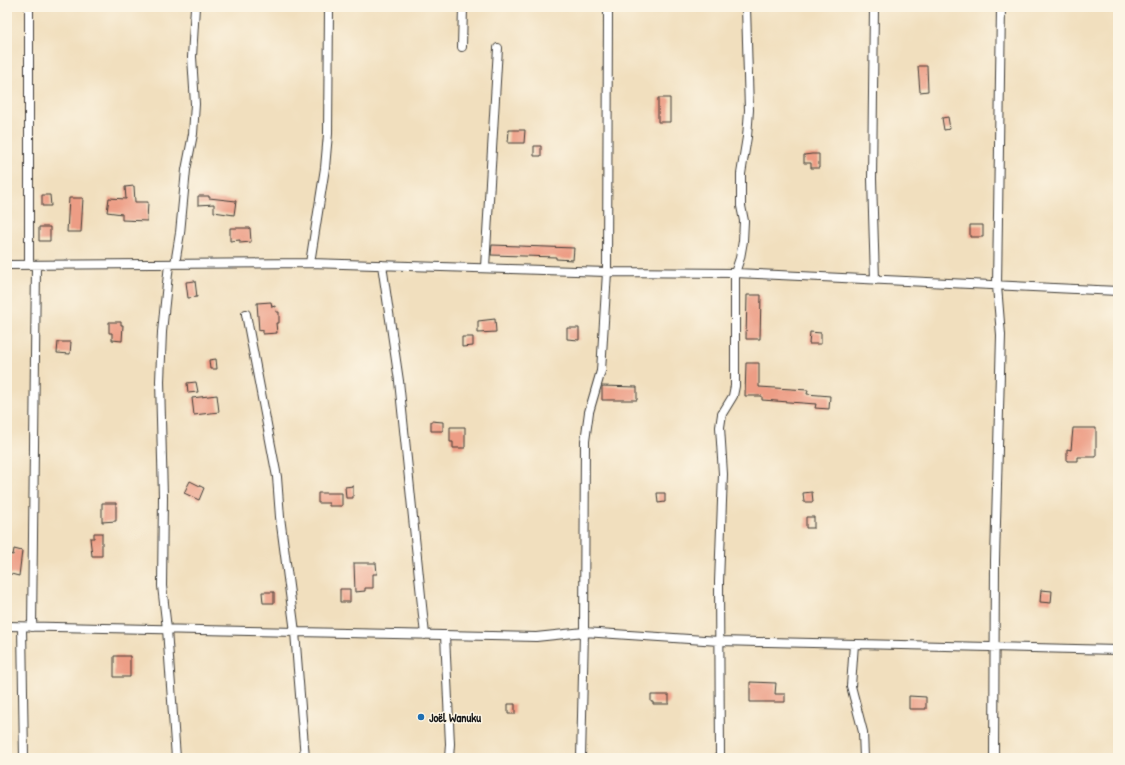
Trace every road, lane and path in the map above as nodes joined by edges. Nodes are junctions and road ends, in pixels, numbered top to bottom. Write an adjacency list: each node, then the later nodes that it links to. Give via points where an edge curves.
1 (29, 7): 14 (street)
2 (195, 7): 12 (street, via 192,58 195,104 193,134 186,170 182,218)
3 (329, 7): 11 (street, via 328,134)
4 (463, 7): 9 (street)
5 (608, 7): 17 (street)
6 (746, 7): 18 (street, via 749,110 741,174 743,241)
7 (874, 7): 19 (street, via 872,179)
8 (1001, 7): 20 (street)
9 (462, 47)
10 (498, 48): 16 (street)
11 (310, 263): 12 (street); 15 (street)
12 (172, 264): 14 (street); 26 (street, via 162,332 160,381 162,586)
13 (7, 265): 14 (street)
14 (32, 265): 25 (street)
15 (382, 266): 16 (street); 29 (street, via 399,381)
16 (485, 267): 17 (street)
17 (607, 272): 18 (street); 28 (street, via 601,371 588,417 585,441)
18 (735, 273): 19 (street); 31 (street, via 735,386 733,396 722,414 720,426 723,474)
19 (875, 280): 20 (street)
20 (997, 286): 21 (street); 33 (street, via 1001,335)
21 (1118, 292)
22 (246, 314): 27 (street, via 277,477)
23 (7, 626): 24 (street)
24 (22, 627): 25 (street); 35 (street)
25 (32, 627): 26 (street)
26 (168, 629): 27 (street); 36 (street)
27 (295, 632): 29 (street); 37 (street)
28 (584, 632): 30 (street, via 536,637); 31 (street); 39 (street)
29 (425, 635): 30 (street)
30 (445, 635): 38 (street)
31 (719, 641): 32 (street); 40 (street)
32 (854, 644): 33 (street); 41 (street, via 851,686 863,732)
33 (995, 646): 34 (street); 42 (street)
34 (1118, 650)
35 (24, 758)
36 (176, 758)
37 (305, 758)
38 (449, 758)
39 (581, 758)
40 (720, 758)
41 (864, 758)
42 (994, 758)

